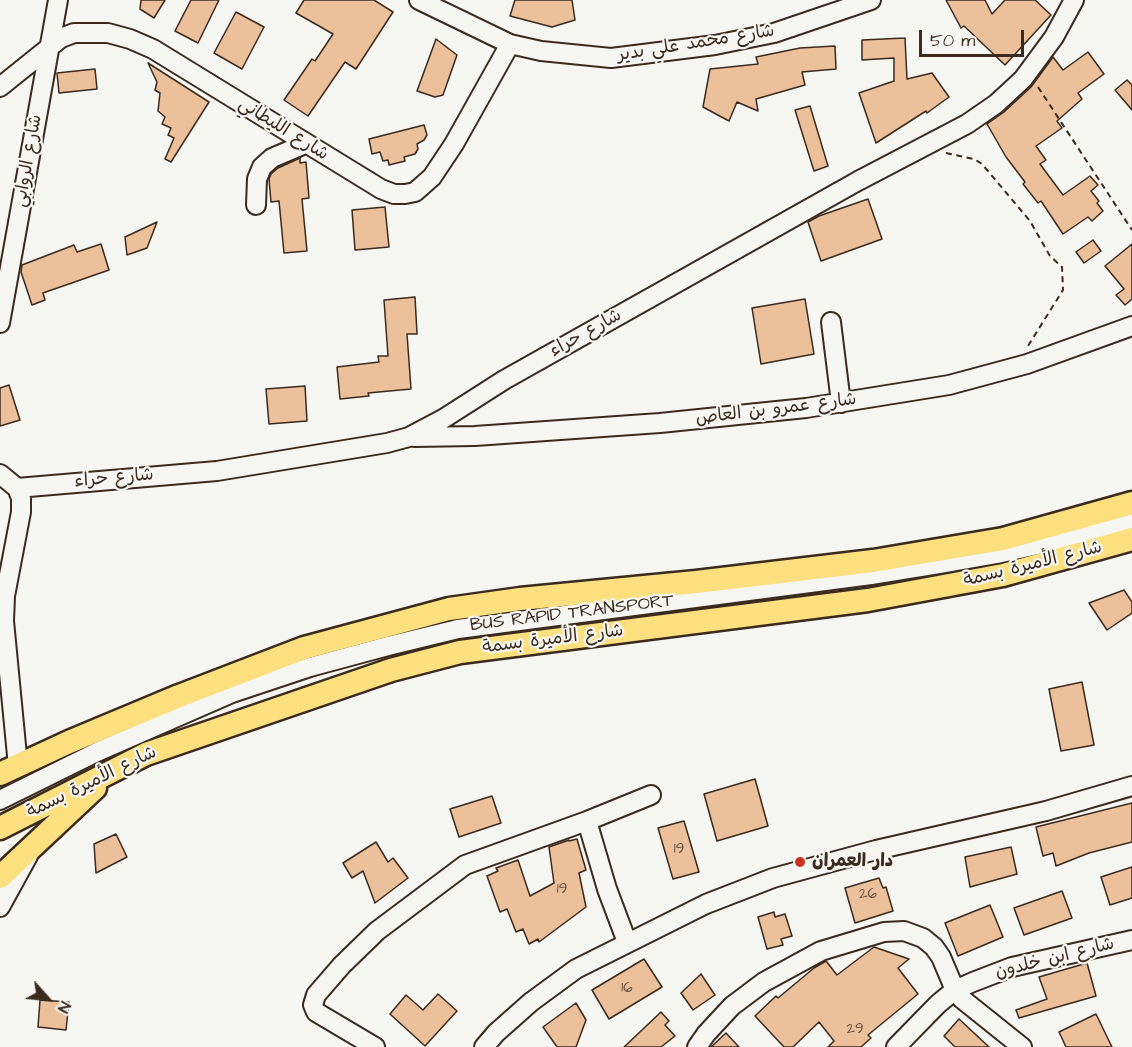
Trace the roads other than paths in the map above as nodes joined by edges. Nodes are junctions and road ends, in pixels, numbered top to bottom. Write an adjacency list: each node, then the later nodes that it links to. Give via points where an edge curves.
1 (58, 0): 6 (street, شارع الروابي)
2 (419, 0): 5 (street, شارع محمد علي بدير)
3 (871, 0): 5 (street, شارع محمد علي بدير, via 774,33 662,53 611,58)
4 (1074, 0): 14 (street, شارع حراء, via 1054,37 1028,72 996,104 967,124 504,380)
5 (510, 44): 8 (street, شارع الليطاني, via 442,163 415,192 394,194 381,189)
6 (49, 47): 7 (street, شارع الليطاني); 8 (street, شارع الليطاني, via 74,33 108,33 130,39 153,49); 11 (street, شارع الروابي)
7 (0, 87)
8 (305, 144): 9 (street, via 262,166)
9 (256, 205)
10 (831, 322): 13 (street)
11 (0, 323)
12 (1132, 326): 13 (street, شارع عمرو بن العاص, via 1013,368 949,385)
13 (841, 403): 14 (street, شارع عمرو بن العاص, via 660,423)
14 (409, 437): 16 (street, شارع حراء, via 217,471)
15 (0, 474): 16 (street)
16 (17, 488): 20 (street, via 21,512 4,621)
17 (1132, 503): 20 (main road, شارع الأميرة بسمة, via 1003,539 873,561 449,609 304,648 168,700)
18 (1132, 519): 24 (street, BUS RAPID TRANSPORT, via 1073,537 928,566 458,629 388,646 232,693)
19 (1132, 539): 21 (main road, شارع الأميرة بسمة, via 1002,575 868,600 460,652 391,670 157,750)
20 (9, 770)
21 (114, 770): 26 (main road, شارع الأميرة بسمة); 27 (main road)
22 (1132, 786): 31 (street, via 773,878 706,904)
23 (651, 795): 25 (street)
24 (0, 800)
25 (587, 821): 31 (street); 33 (street, via 465,865 376,931 342,965 316,995 316,1012)
26 (0, 828)
27 (34, 845): 28 (main road); 29 (street)
28 (0, 877)
29 (0, 907)
30 (1132, 940): 32 (street, شارع ابن خلدون, via 1012,967)
31 (627, 942): 34 (street, via 576,969 531,1002)
32 (955, 990): 35 (street, via 934,947 904,931 884,932 821,951 765,982 732,1006); 36 (street, شارع ابن خلدون); 37 (street)
33 (375, 1047)
34 (484, 1047)
35 (697, 1047)
36 (896, 1047)
37 (1022, 1047)

